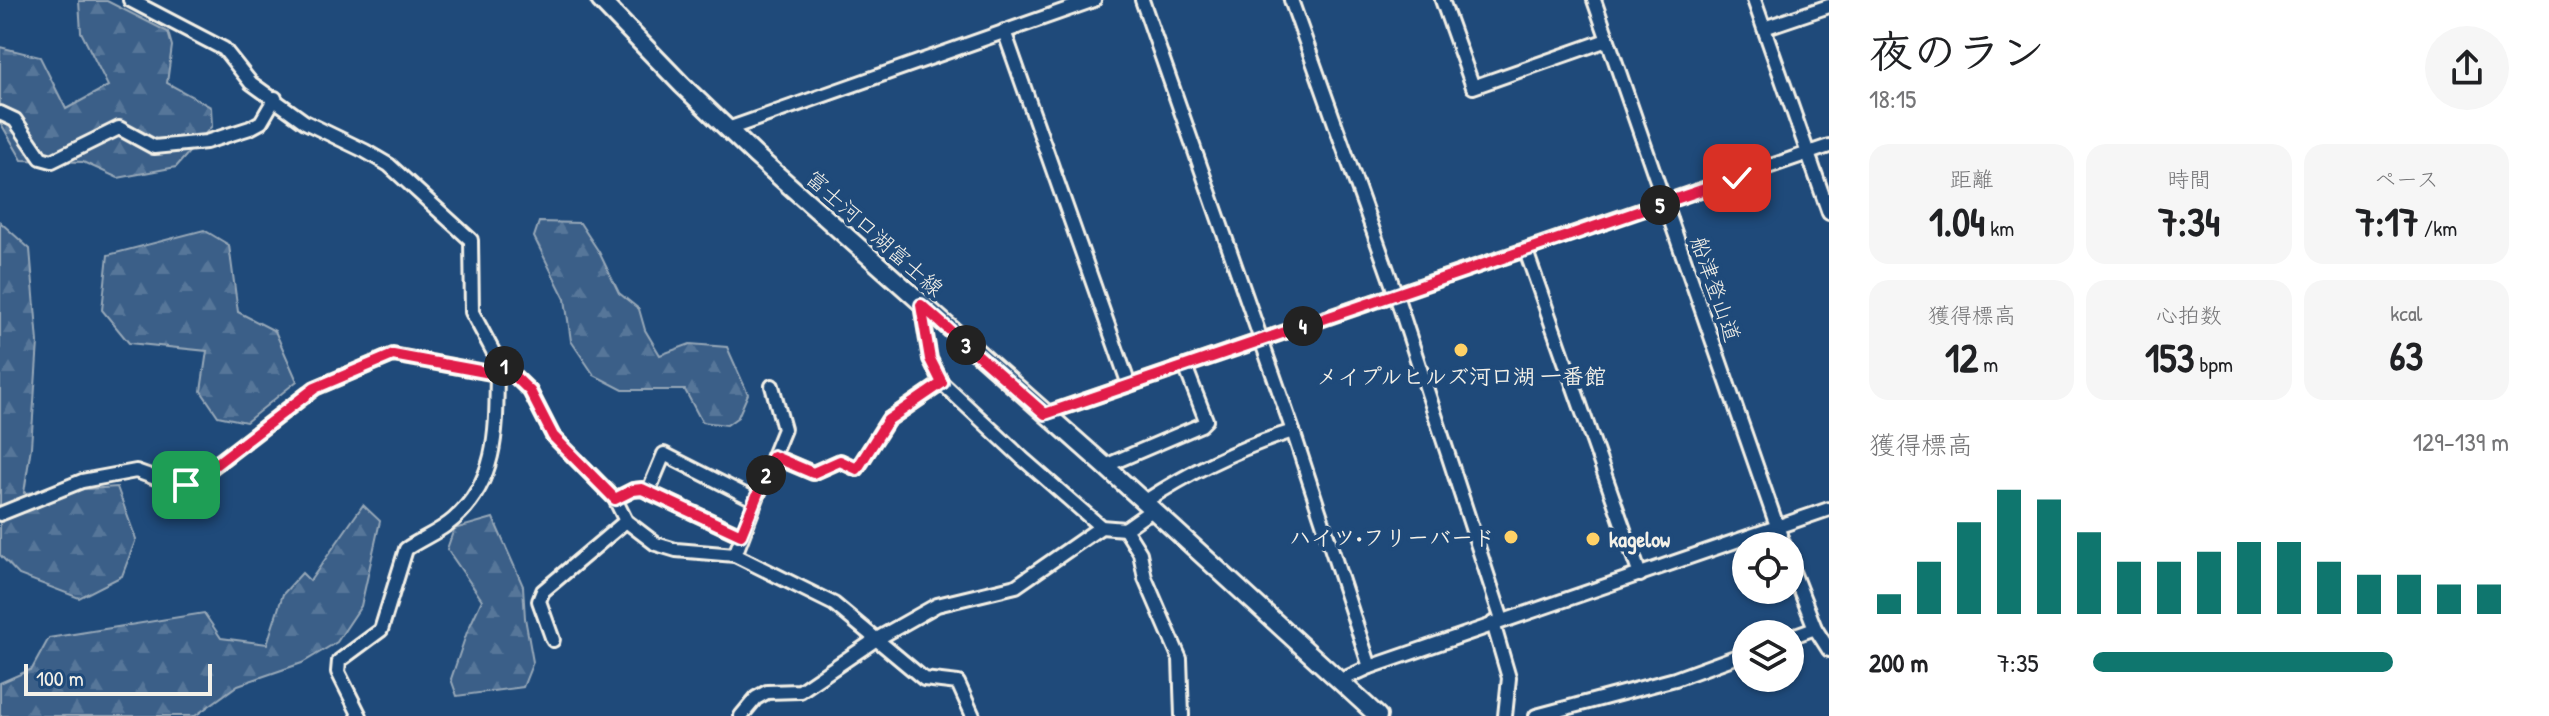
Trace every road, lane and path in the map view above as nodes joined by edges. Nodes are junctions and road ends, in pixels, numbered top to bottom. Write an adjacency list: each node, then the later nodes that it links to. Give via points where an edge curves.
1 (130, 0): 13 (street, via 224,49 251,83)
2 (600, 0): 15 (main road, 富士河口湖富士線)
3 (1094, 0): 11 (street)
4 (1142, 0): 23 (street)
5 (1291, 0): 21 (street)
6 (1442, 0): 12 (street, via 1473,87)
7 (1594, 0): 12 (street, 船津登山道)
8 (1754, 0): 10 (street)
9 (1829, 6): 10 (street)
10 (1764, 28): 17 (street)
11 (1004, 31): 15 (street); 28 (street)
12 (1607, 40): 18 (street, 船津登山道)
13 (275, 98): 14 (street, via 261,122 206,142 154,147 119,128 52,161 41,158 15,120); 24 (street, via 305,122 389,165 471,240 472,312)
14 (0, 113)
15 (728, 129): 22 (main road, 富士河口湖富士線)
16 (1829, 146): 17 (street)
17 (1808, 153): 18 (street); 19 (street)
18 (1665, 203): 20 (street); 42 (street, 船津登山道)
19 (1829, 213)
20 (1526, 251): 21 (street); 47 (street)
21 (1396, 295): 23 (street); 49 (street)
22 (921, 305): 27 (street, via 930,359); 30 (main road, 富士河口湖富士線)
23 (1262, 339): 25 (street); 31 (street)
24 (497, 359): 26 (street); 35 (street, via 530,391 553,436)
25 (1185, 366): 28 (street); 33 (street, via 1206,420)
26 (496, 374): 39 (street, via 393,355 315,388 186,485 136,471 82,481); 58 (street, via 495,444 480,488 454,520 406,549 381,630 339,661 338,672)
27 (942, 383): 32 (street, via 888,420 857,469 840,461 813,473); 41 (street)
28 (1129, 385): 30 (street)
29 (772, 386): 32 (street, via 784,429)
30 (1045, 414): 33 (main road, 富士河口湖富士線)
31 (1293, 431): 37 (street, via 1168,487); 56 (street)
32 (773, 456): 36 (street)
33 (1105, 466): 37 (main road, 富士河口湖富士線)
34 (648, 492): 35 (street, via 633,490); 36 (street, via 664,454); 45 (street)
35 (615, 499): 40 (street)
36 (755, 500): 45 (street)
37 (1148, 506): 43 (street); 57 (main road, 富士河口湖富士線)
38 (1829, 509): 42 (street)
39 (0, 514)
40 (626, 521): 46 (street, via 656,544); 52 (street, via 543,591 539,601)
41 (1101, 527): 43 (street); 53 (street, via 1016,586 937,605)
42 (1777, 528): 44 (street, 船津登山道); 47 (street)
43 (1125, 529): 61 (street, via 1140,553 1145,578 1180,659)
44 (1779, 532)
45 (741, 535): 46 (street)
46 (735, 555): 53 (street, via 834,604)
47 (1640, 575): 49 (street)
48 (1804, 600): 50 (street)
49 (1498, 622): 56 (street); 63 (street, via 1509,678)
50 (1815, 628): 51 (street); 54 (street)
51 (1804, 632)
52 (553, 640)
53 (875, 640): 59 (street, via 800,691 767,692 756,698); 60 (street, via 924,679 958,683)
54 (1829, 650)
55 (1732, 658): 64 (street)
56 (1370, 667): 57 (street)
57 (1339, 681): 62 (main road, 富士河口湖富士線)
58 (360, 716)
59 (741, 716)
60 (973, 716)
61 (1182, 716)
62 (1378, 716)
63 (1505, 716)
64 (1536, 716)

